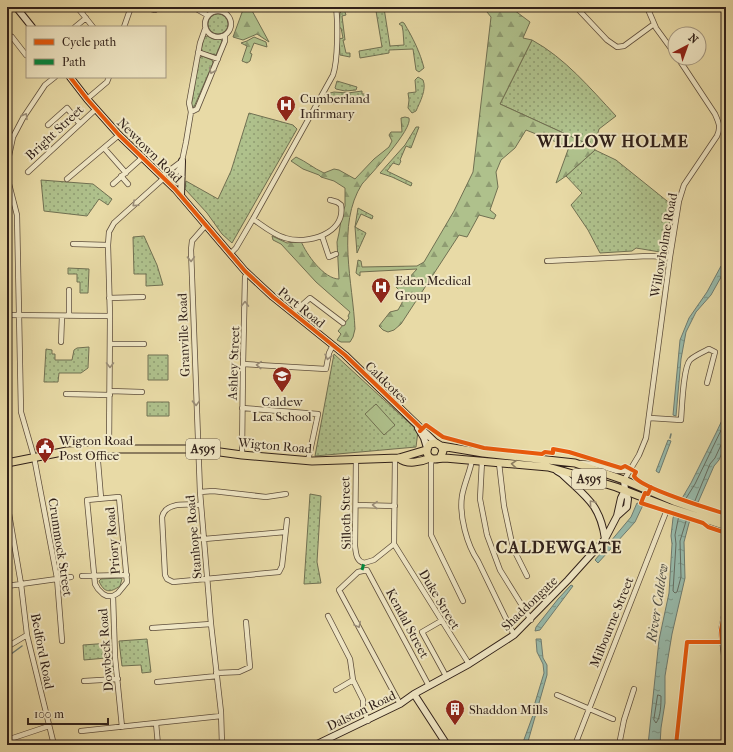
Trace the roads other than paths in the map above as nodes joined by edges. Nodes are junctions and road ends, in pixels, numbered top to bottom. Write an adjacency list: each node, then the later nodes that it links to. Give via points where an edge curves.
1 (16, 7): 15 (main road)
2 (78, 7): 11 (street)
3 (84, 7): 11 (street)
4 (131, 7): 18 (street)
5 (144, 7): 10 (street)
6 (193, 7): 12 (street)
7 (336, 7): 49 (street, via 336,56 333,75)
8 (576, 7): 14 (street, via 617,47 624,46)
9 (647, 7): 14 (street)
10 (155, 10)
11 (82, 13): 13 (street)
12 (207, 15): 19 (street); 20 (street, via 218,10 229,16 230,27)
13 (86, 18): 16 (street); 17 (street)
14 (654, 24): 22 (street)
15 (31, 26)
16 (76, 26)
17 (92, 26)
18 (124, 26)
19 (205, 29): 20 (street, via 216,37); 23 (street)
20 (225, 35): 25 (street)
21 (12, 37): 24 (street)
22 (667, 43)
23 (198, 52): 25 (street); 32 (street, via 189,103)
24 (26, 55)
25 (218, 59): 32 (street, one-way to 32, via 197,109)
26 (683, 66): 56 (street, Willowholme Road, via 715,114 720,128 684,185)
27 (54, 78): 39 (street, one-way to 27, via 14,137 23,118 44,85)
28 (71, 78): 30 (main road, Newtown Road)
29 (109, 78): 30 (street)
30 (87, 99): 31 (main road, Newtown Road)
31 (96, 109): 33 (street, Bright Street); 35 (main road, Newtown Road)
32 (191, 112): 38 (street)
33 (80, 124): 34 (street, via 67,108); 40 (street, Bright Street)
34 (48, 125)
35 (119, 135): 36 (street); 37 (main road, Newtown Road)
36 (104, 148): 41 (street); 43 (street)
37 (143, 157): 41 (street); 44 (main road, Newtown Road)
38 (182, 161): 44 (street); 44 (street, via 180,168); 47 (main road)
39 (7, 165): 64 (street, Crummock Street, via 17,215)
40 (28, 172)
41 (126, 172): 42 (street)
42 (121, 176): 45 (street); 46 (street)
43 (67, 179)
44 (165, 179): 47 (main road, Newtown Road); 53 (street, one-way to 53, via 114,223 109,232)
45 (113, 184)
46 (128, 184)
47 (180, 196): 50 (main road, Newtown Road)
48 (330, 200): 51 (street, via 342,207 338,224)
49 (253, 219): 51 (street, via 288,239 299,241); 54 (street)
50 (206, 225): 54 (main road, Newtown Road); 84 (street, Granville Road, one-way to 84, via 192,241 191,250)
51 (322, 236): 55 (street, via 329,257)
52 (73, 244): 53 (street)
53 (108, 245): 61 (street)
54 (230, 254): 58 (main road, Newtown Road)
55 (336, 254)
56 (670, 257): 57 (street); 80 (street, Willowholme Road)
57 (547, 261)
58 (247, 273): 62 (main road, Port Road); 74 (street, Ashley Street, one-way to 58)
59 (68, 290): 66 (street)
60 (143, 297): 61 (street)
61 (109, 298): 67 (street)
62 (293, 313): 68 (street, via 310,298); 72 (main road, Port Road)
63 (7, 315): 64 (street)
64 (20, 315): 65 (street); 88 (street, Crummock Street, via 21,412)
65 (62, 316): 66 (street); 69 (street)
66 (69, 316): 67 (street)
67 (110, 316): 70 (street)
68 (342, 323)
69 (62, 342)
70 (110, 344): 71 (street); 77 (street, one-way to 77)
71 (144, 344)
72 (333, 345): 73 (main road, Port Road); 74 (street, one-way to 74, via 326,369)
73 (345, 355): 81 (main road, Caldcotes)
74 (243, 364): 79 (street, Ashley Street)
75 (708, 383): 80 (street, via 715,352 709,349 690,360 688,364 682,420)
76 (142, 392): 77 (street)
77 (110, 393): 78 (street); 83 (street)
78 (66, 394)
79 (242, 408): 87 (street, Ashley Street); 93 (street, via 318,414)
80 (650, 418): 99 (street, Willowholme Road, via 646,438)
81 (416, 424): 82 (main road, Caldcotes); 85 (main road, Caldcotes)
82 (439, 444): 85 (main road, via 430,444); 90 (main road, via 443,451); 97 (main road, A595, via 483,453)
83 (109, 449): 84 (main road, Wigton Road / A595); 86 (main road, Wigton Road / A595)
84 (198, 449): 87 (main road, Wigton Road / A595); 102 (street, Stanhope Road)
85 (427, 449): 89 (main road, Wigton Road / A595); 90 (main road, via 427,454)
86 (97, 450): 88 (main road, Wigton Road / A595, via 67,451); 104 (street, Priory Road)
87 (242, 455): 93 (main road, Wigton Road / A595)
88 (34, 457): 95 (main road, Wigton Road / A595); 126 (street, Crummock Street)
89 (397, 458): 90 (main road, Wigton Road / A595, via 409,462); 91 (main road, Wigton Road / A595); 108 (street)
90 (434, 458): 92 (main road, A595); 131 (street, via 431,464 431,535)
91 (356, 459): 93 (main road, Wigton Road / A595); 107 (street, Silloth Street)
92 (472, 460): 94 (main road, A595); 139 (street, via 462,497 463,522 471,551)
93 (308, 461)
94 (482, 461): 96 (main road, A595); 133 (street, via 480,499 487,535 500,570)
95 (7, 463)
96 (499, 463): 98 (main road, A595, one-way to 96); 124 (street, via 504,506 513,548)
97 (575, 463): 99 (street, via 594,464 617,471); 100 (main road, A595)
98 (552, 468): 101 (main road, A595); 116 (main road, one-way to 98, via 600,518 592,503 562,474)
99 (630, 470): 100 (street, Willowholme Road)
100 (624, 480): 101 (main road); 109 (main road, A595)
101 (625, 490): 109 (main road, A595); 116 (main road, Shaddongate, via 627,507 617,516)
102 (200, 492): 103 (street, via 266,497); 106 (street, Stanhope Road)
103 (286, 494)
104 (101, 498): 121 (street, Priory Road, via 119,497); 123 (street, via 87,500)
105 (7, 502): 110 (street, Bedford Road)
106 (201, 505): 115 (street, Stanhope Road); 127 (street, via 174,506 164,512 162,518 165,575 176,583)
107 (356, 505): 108 (street, one-way to 107); 119 (street, Silloth Street, via 355,546 357,556)
108 (395, 506): 117 (street)
109 (673, 506): 111 (main road, A595); 113 (main road, A595); 156 (street, Milbourne Street)
110 (8, 511): 128 (street, Bedford Road)
111 (726, 519)
112 (287, 520): 114 (street)
113 (726, 526)
114 (285, 532): 115 (street); 127 (street, via 282,566 279,572)
115 (204, 539): 127 (street, Stanhope Road)
116 (605, 539): 133 (main road, Shaddongate)
117 (394, 544): 119 (street, via 374,560); 134 (street, Duke Street)
118 (726, 554): 143 (street, via 725,611 721,630)
119 (364, 563): 120 (street)
120 (365, 570): 150 (street, Kendal Street); 155 (street, one-way to 155, via 358,572 339,590)
121 (127, 575): 123 (street); 130 (street, Priory Road, via 127,582)
122 (82, 576): 123 (street)
123 (93, 576): 130 (street, via 98,589 107,596)
124 (527, 576)
125 (71, 577): 126 (street)
126 (57, 578): 128 (street); 140 (street, Crummock Street)
127 (208, 579): 136 (street, Stanhope Road)
128 (21, 584): 129 (street); 138 (street, Bedford Road)
129 (7, 586)
130 (113, 596): 146 (street, Dowbeck Road)
131 (463, 601)
132 (328, 616): 147 (street, via 350,659)
133 (531, 620): 139 (main road, Shaddongate)
134 (441, 621): 142 (street, Duke Street); 145 (street, via 422,632)
135 (246, 622): 144 (street, via 250,667 239,672)
136 (211, 624): 137 (street); 144 (street, Stanhope Road)
137 (152, 628)
138 (26, 635): 141 (street); 161 (street, Bedford Road)
139 (514, 635): 142 (main road, Shaddongate)
140 (62, 640)
141 (7, 647)
142 (468, 664): 145 (main road, Shaddongate)
143 (726, 673)
144 (217, 675): 149 (street); 157 (street, Stanhope Road)
145 (446, 676): 150 (main road, Shaddongate)
146 (118, 679): 148 (street); 162 (street, Dowbeck Road)
147 (353, 680): 152 (street); 159 (street, via 363,700)
148 (84, 682)
149 (157, 682)
150 (429, 686): 153 (main road, Shaddongate)
151 (634, 688): 171 (street)
152 (336, 690)
153 (414, 694): 155 (main road, Dalston Road); 169 (main road)
154 (557, 695): 156 (street)
155 (400, 704): 159 (main road, Dalston Road)
156 (588, 708): 158 (street); 170 (street, Milbourne Street)
157 (221, 716): 160 (street); 167 (street, Stanhope Road)
158 (613, 719)
159 (368, 721): 168 (main road, Dalston Road)
160 (156, 723): 162 (street); 166 (street)
161 (49, 726): 164 (street); 165 (street, Bedford Road)
162 (122, 727): 163 (street)
163 (81, 732)
164 (7, 740)
165 (54, 745)
166 (158, 745)
167 (222, 745)
168 (316, 745)
169 (447, 745)
170 (574, 745)
171 (619, 745)

